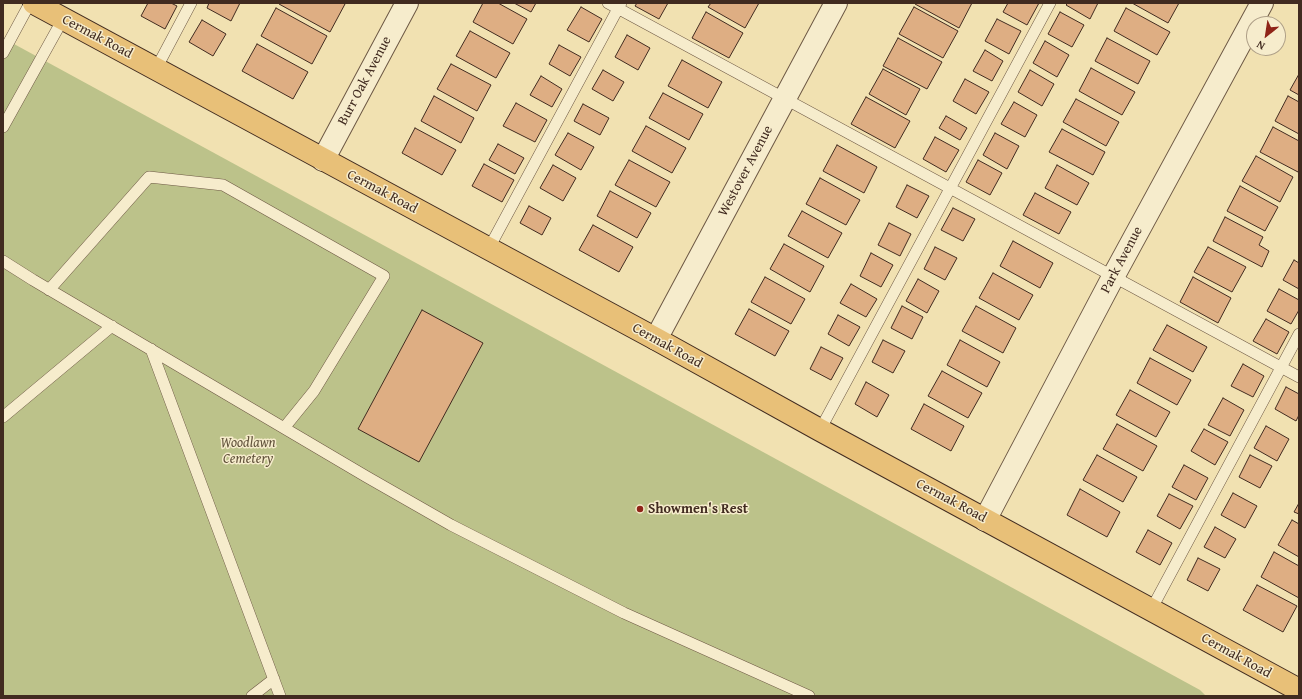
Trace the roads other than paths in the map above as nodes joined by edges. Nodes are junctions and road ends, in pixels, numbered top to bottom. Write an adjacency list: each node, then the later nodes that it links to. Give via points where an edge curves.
1 (30, 3): 11 (lane)
2 (34, 3): 10 (main road, Cermak Road)
3 (191, 3): 12 (lane)
4 (407, 3): 15 (street, Burr Oak Avenue)
5 (608, 3): 9 (lane)
6 (836, 3): 13 (street, Westover Avenue)
7 (1050, 3): 16 (lane)
8 (1262, 3): 19 (street, Park Avenue)
9 (620, 6): 13 (lane); 17 (lane)
10 (63, 19): 12 (main road, Cermak Road); 14 (lane)
11 (3, 53)
12 (156, 69): 15 (main road, Cermak Road)
13 (785, 99): 16 (lane); 23 (street, Westover Avenue)
14 (3, 127)
15 (323, 160): 17 (main road, Cermak Road)
16 (949, 188): 19 (lane); 29 (lane)
17 (488, 250): 23 (main road, Cermak Road)
18 (3, 261): 20 (lane)
19 (1113, 277): 25 (lane); 30 (street, Park Avenue)
20 (49, 290): 21 (lane); 28 (lane, via 149,177 223,185 384,276 314,391)
21 (112, 326): 24 (lane); 27 (lane)
22 (1299, 334): 25 (lane)
23 (656, 339): 29 (main road, Cermak Road)
24 (151, 349): 28 (lane); 32 (lane)
25 (1281, 368): 26 (lane); 31 (lane)
26 (1299, 377)
27 (3, 417)
28 (284, 428): 36 (lane, via 451,525 624,613)
29 (820, 430): 30 (main road, Cermak Road)
30 (985, 520): 31 (main road, Cermak Road)
31 (1151, 610): 33 (main road, Cermak Road)
32 (274, 679): 34 (lane); 35 (lane)
33 (1299, 690)
34 (252, 696)
35 (280, 696)
36 (809, 696)

